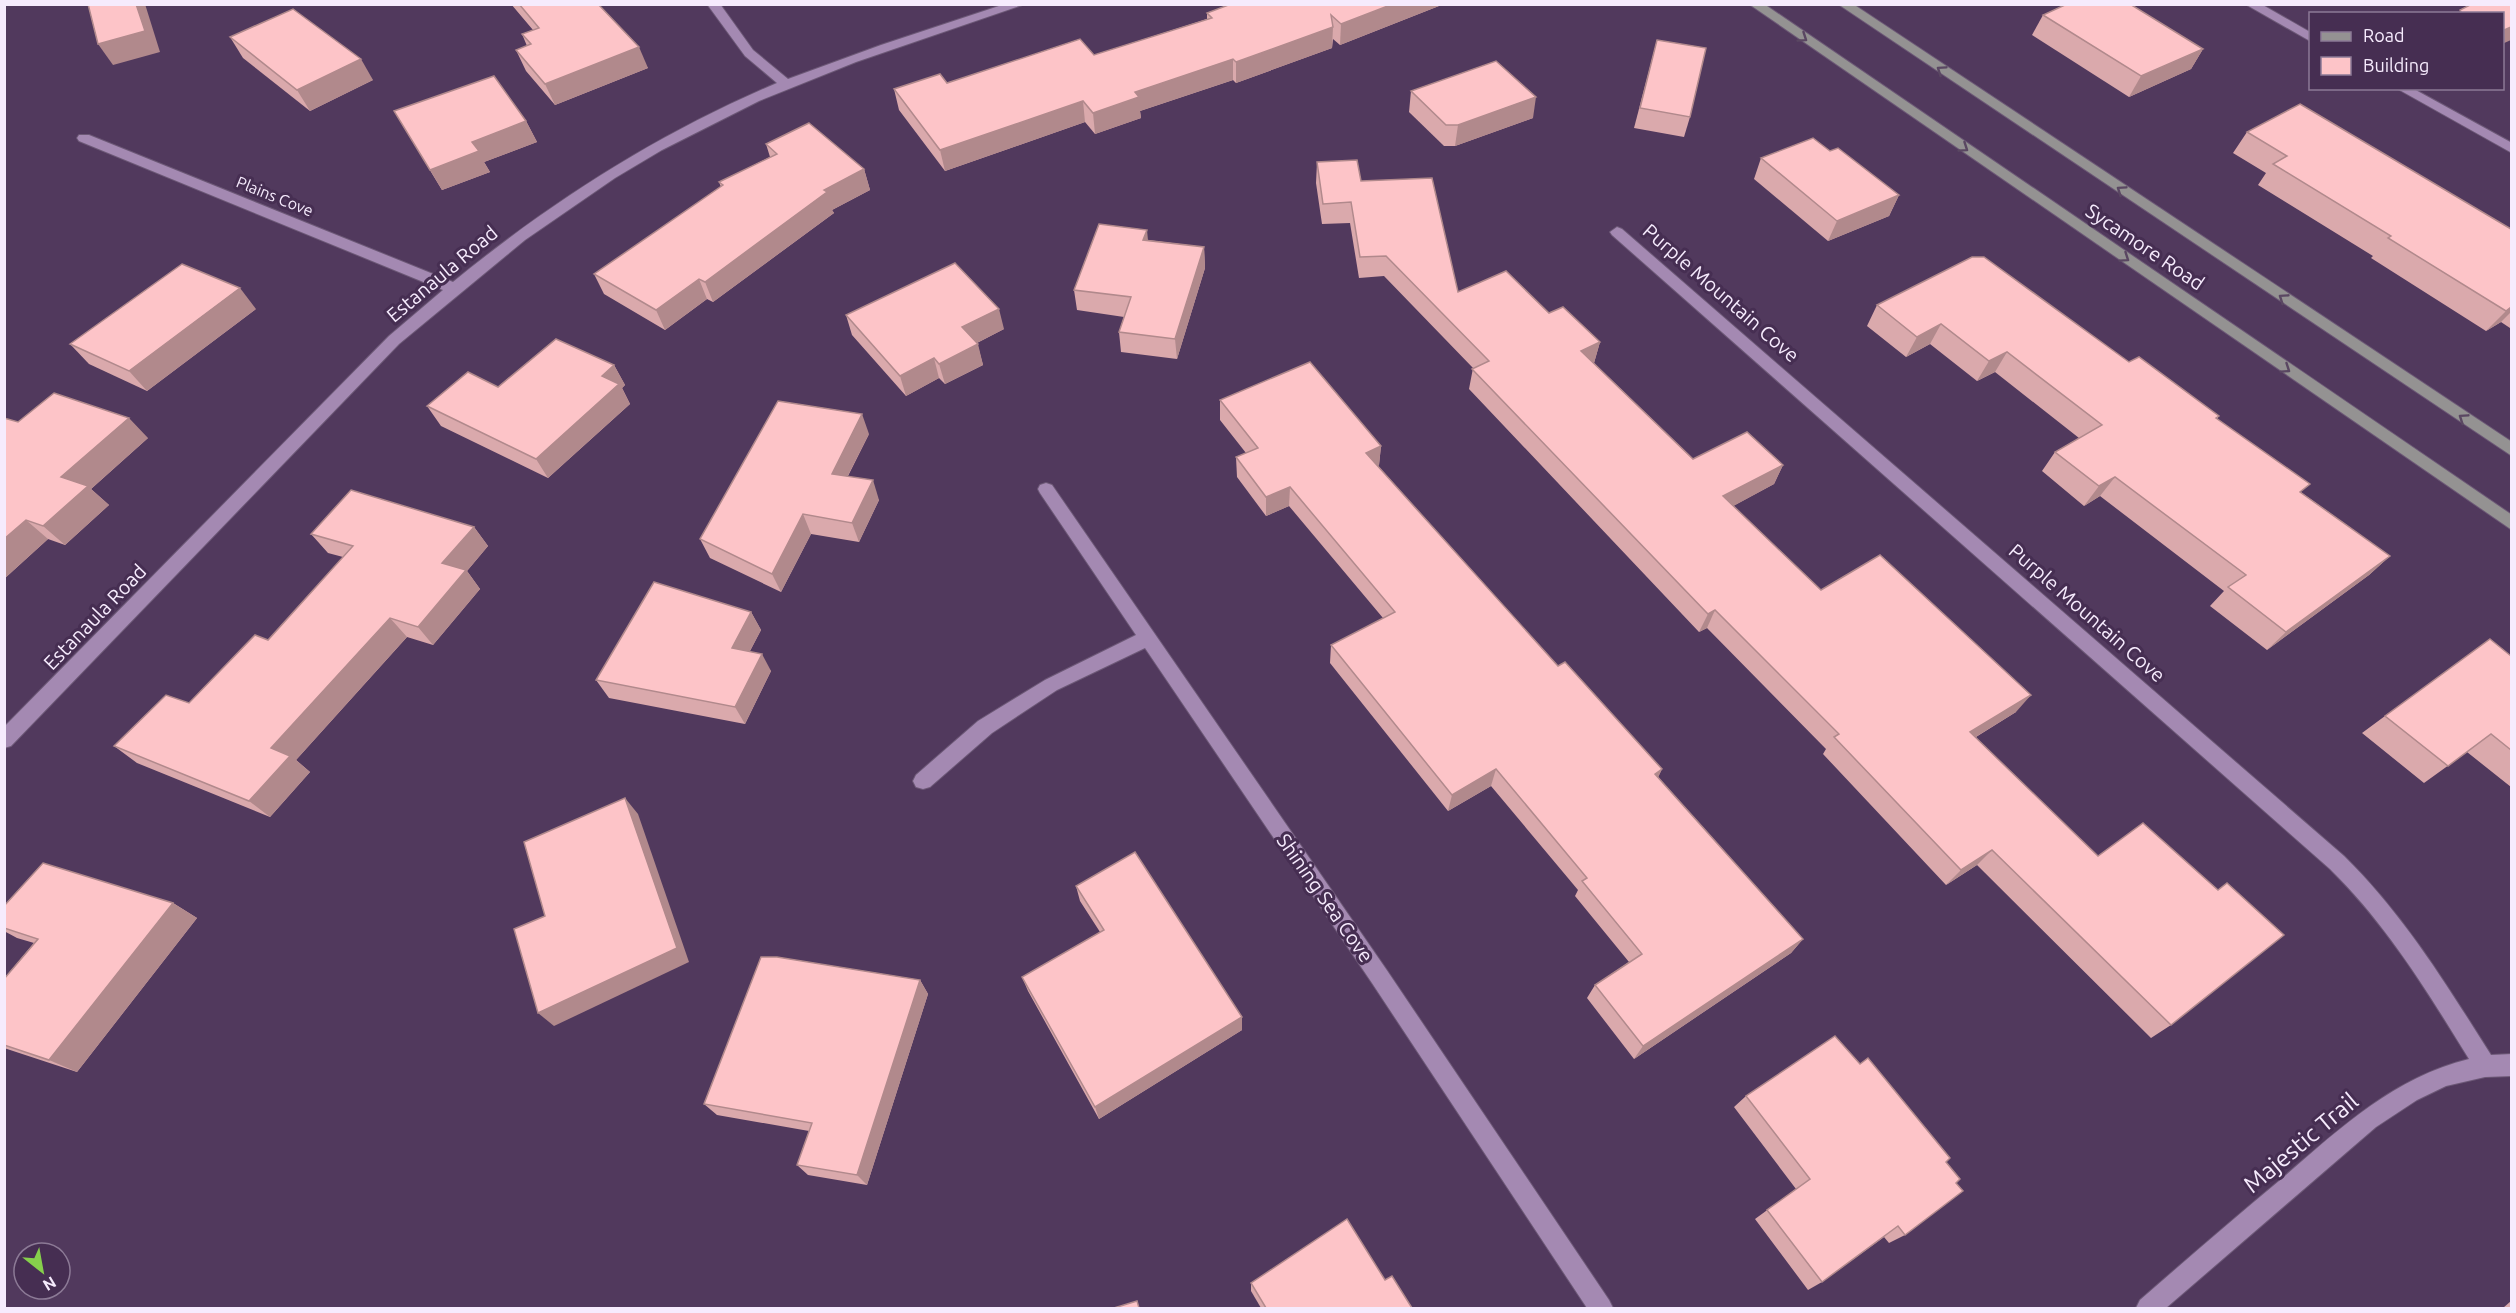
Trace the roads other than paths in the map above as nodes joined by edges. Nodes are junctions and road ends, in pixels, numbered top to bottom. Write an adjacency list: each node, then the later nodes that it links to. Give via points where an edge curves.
1 (713, 4): 7 (street, via 749,53)
2 (1018, 4): 7 (street, Estanaula Road)
3 (1755, 4): 15 (street, Sycamore Road, one-way to 15)
4 (1844, 4): 13 (street, Sycamore Road, one-way to 4)
5 (2251, 4): 6 (street)
6 (2309, 36)
7 (786, 84): 12 (street, Estanaula Road, via 643,156 533,226)
8 (2406, 90): 10 (street)
9 (84, 138): 12 (street, Plains Cove)
10 (2511, 149)
11 (1617, 232): 20 (street, Purple Mountain Cove, via 2336,862 2378,905 2416,955)
12 (453, 288): 17 (street, Estanaula Road, via 394,340)
13 (2511, 450)
14 (1046, 489): 16 (street, Shining Sea Cove)
15 (2511, 524)
16 (1146, 639): 18 (street, via 1051,686 985,727); 21 (street, Shining Sea Cove)
17 (4, 740)
18 (922, 781)
19 (2511, 1065): 20 (street, Majestic Trail)
20 (2485, 1066): 22 (street, Majestic Trail, via 2444,1076 2409,1092 2368,1119)
21 (1601, 1308)
22 (2148, 1308)

